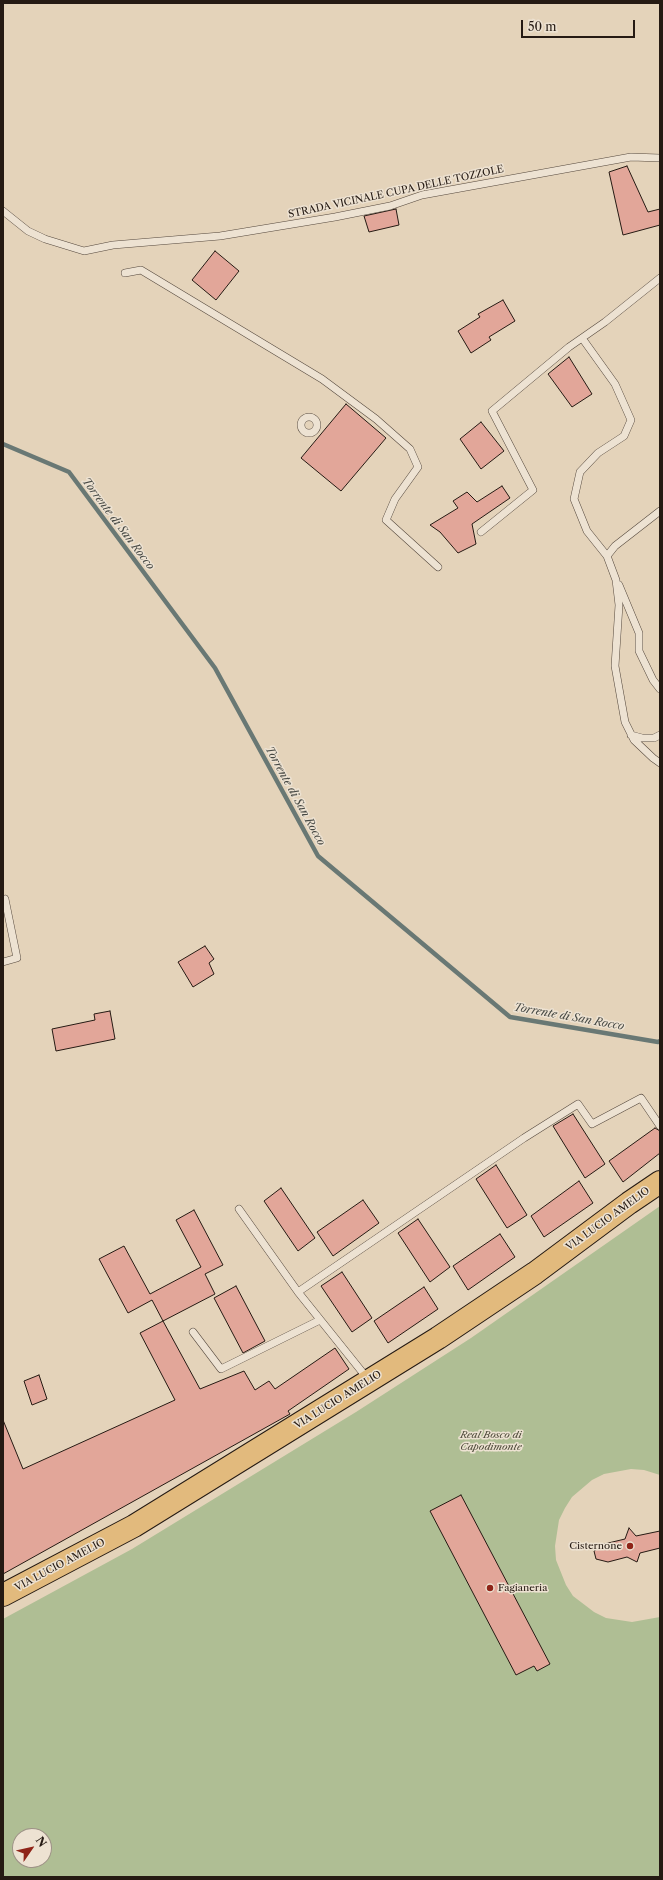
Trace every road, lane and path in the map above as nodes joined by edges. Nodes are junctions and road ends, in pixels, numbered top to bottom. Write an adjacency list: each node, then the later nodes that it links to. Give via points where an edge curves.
1 (660, 158): 2 (lane, STRADA VICINALE CUPA DELLE TOZZOLE, via 631,157 422,195 390,206 335,217 228,235 113,245 84,252 28,231)
2 (3, 211)
3 (125, 273): 9 (lane, via 141,270 316,375 376,418 410,449 418,467 395,499 386,520)
4 (660, 278): 5 (lane)
5 (582, 338): 7 (lane, via 492,411 533,490); 8 (lane, via 615,384 631,420 624,436 598,453 580,472 574,499 587,531)
6 (660, 510): 8 (lane, via 615,546)
7 (481, 532)
8 (607, 556): 10 (lane)
9 (438, 567)
10 (616, 580): 11 (lane, via 639,633 639,651); 12 (lane, via 619,605 615,666 625,722)
11 (660, 689)
12 (631, 735): 13 (lane, via 642,738); 14 (lane)
13 (660, 736)
14 (660, 763)
15 (3, 900): 16 (lane, via 5,899 17,958)
16 (3, 962)
17 (660, 1126): 20 (lane, via 641,1098 592,1124 578,1104)
18 (660, 1182): 23 (main road, VIA LUCIO AMELIO, via 535,1273)
19 (239, 1209): 20 (lane)
20 (298, 1292): 21 (lane)
21 (320, 1320): 22 (lane, via 221,1369); 23 (lane)
22 (193, 1332)
23 (368, 1381): 24 (main road, VIA LUCIO AMELIO, via 134,1526)
24 (3, 1595)

